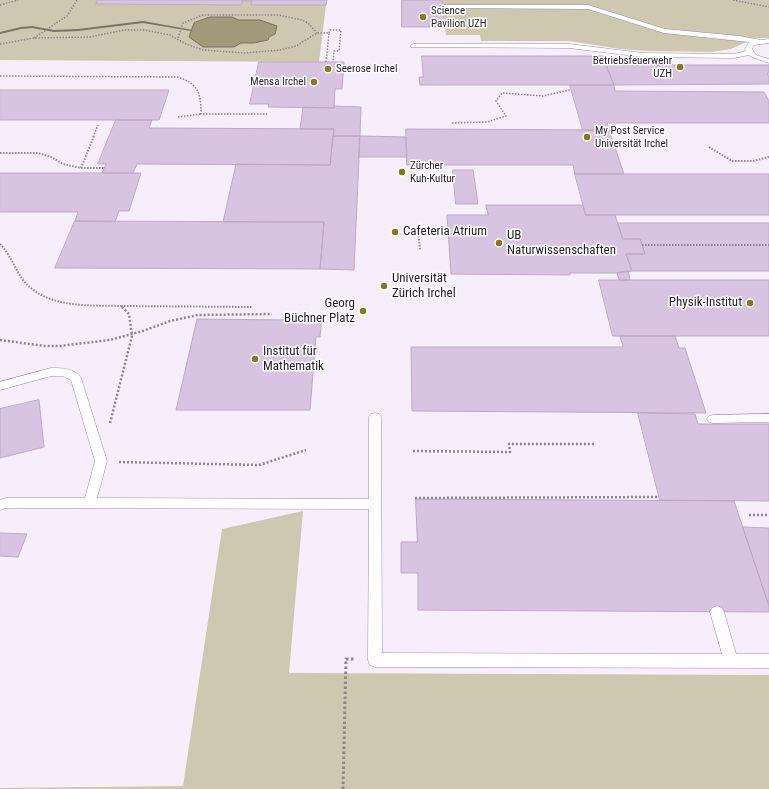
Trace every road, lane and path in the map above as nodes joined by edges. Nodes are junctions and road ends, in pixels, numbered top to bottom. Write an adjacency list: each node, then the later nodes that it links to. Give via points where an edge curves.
1 (18, 0): 4 (path)
2 (77, 0): 9 (path, via 67,16)
3 (733, 0): 6 (path)
4 (0, 5)
5 (443, 7): 11 (lane, via 588,7 664,31)
6 (769, 7)
7 (317, 33): 8 (path); 10 (path, via 296,46 245,53 203,50); 10 (path, via 302,20 278,15 203,15 183,23)
8 (329, 33): 18 (path); 19 (path, via 330,30 341,30 339,51 334,51)
9 (34, 38): 10 (path, via 90,37 124,30 144,30); 13 (path)
10 (178, 38)
11 (758, 41): 12 (lane); 15 (lane, via 749,46)
12 (769, 41)
13 (0, 44)
14 (413, 46): 16 (lane, via 569,46 643,55)
15 (749, 53): 16 (lane, via 734,56); 17 (lane)
16 (674, 55): 20 (lane)
17 (769, 61)
18 (326, 62)
19 (333, 62)
20 (679, 65)
21 (0, 76): 23 (path, via 177,76 195,85 200,92)
22 (570, 90): 26 (path, via 543,96 502,93 496,100 506,116 497,121)
23 (201, 114): 24 (path); 25 (path)
24 (267, 114)
25 (178, 117)
26 (452, 123)
27 (98, 125): 31 (path)
28 (708, 147): 30 (path, via 732,161 754,161)
29 (0, 153): 31 (path, via 38,153)
30 (769, 157)
31 (80, 168): 32 (path)
32 (104, 168)
33 (418, 230): 37 (path)
34 (0, 244): 38 (path, via 25,282 45,298 61,302)
35 (642, 245): 36 (path)
36 (769, 245)
37 (420, 250)
38 (121, 306): 39 (path); 41 (path, via 129,314)
39 (252, 307)
40 (272, 314): 41 (path, via 198,315 170,320)
41 (132, 334): 42 (path, via 110,340 59,346); 50 (path)
42 (0, 340)
43 (0, 386): 50 (lane, via 51,372 65,372 76,378)
44 (375, 417): 54 (lane)
45 (769, 418): 46 (lane)
46 (713, 419)
47 (594, 444): 49 (path, via 508,444 510,452)
48 (306, 450): 50 (path, via 259,465)
49 (413, 451)
50 (101, 461): 53 (lane)
51 (660, 497): 52 (path)
52 (415, 498)
53 (90, 503): 54 (lane); 55 (lane)
54 (374, 504): 59 (lane)
55 (0, 505)
56 (749, 515): 57 (path)
57 (769, 516)
58 (717, 612): 60 (lane)
59 (375, 660): 60 (lane); 62 (path, via 346,659)
60 (731, 661): 61 (lane)
61 (769, 661)
62 (343, 789)

